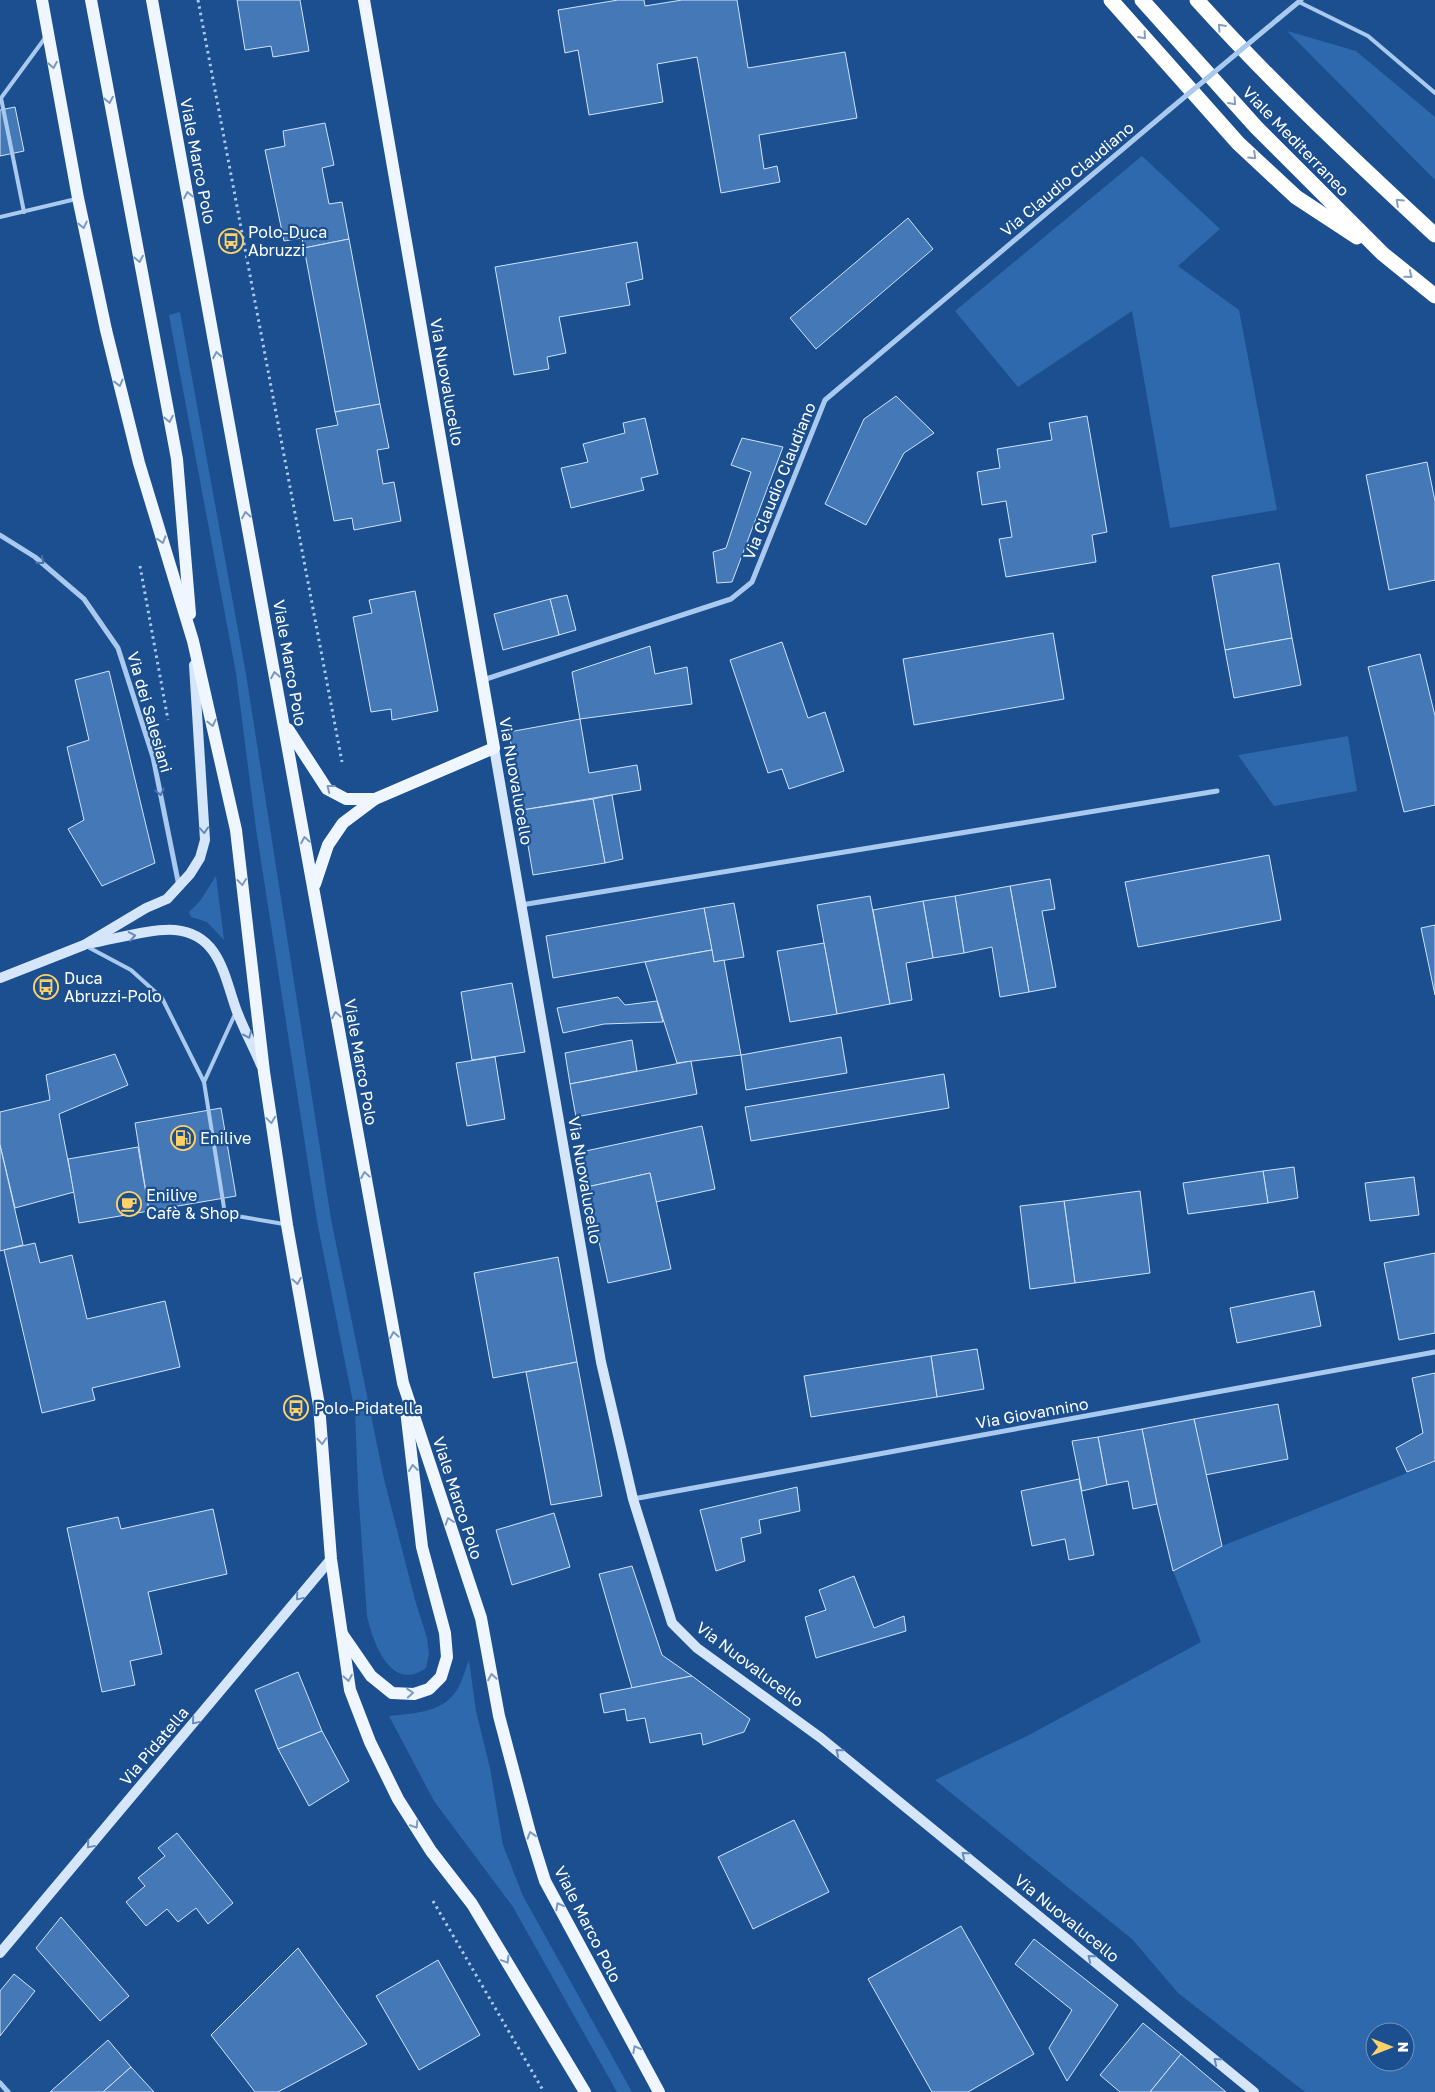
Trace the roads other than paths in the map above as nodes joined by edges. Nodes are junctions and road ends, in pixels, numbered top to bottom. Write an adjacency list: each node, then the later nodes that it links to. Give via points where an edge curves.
1 (42, 0): 9 (main road)
2 (91, 0): 18 (main road, one-way to 18, via 176,459)
3 (152, 0): 20 (main road, Viale Marco Polo, one-way to 3)
4 (364, 0): 19 (main road, Via Nuovalucello)
5 (1111, 0): 15 (highway, one-way to 15, via 1238,143 1296,197)
6 (1142, 0): 15 (highway, Viale Mediterraneo, one-way to 15, via 1256,127)
7 (1196, 0): 14 (highway, Viale Mediterraneo, one-way to 7, via 1316,124)
8 (1300, 1): 10 (lane, via 1368,36); 19 (street, Via Claudio Claudiano, bridge, via 825,400 752,582 731,599)
9 (48, 34): 11 (main road, one-way to 11); 12 (lane, via 1,98)
10 (1435, 93)
11 (78, 198): 12 (lane); 18 (main road, one-way to 18, via 139,463)
12 (24, 212): 13 (lane)
13 (0, 218)
14 (1435, 235)
15 (1383, 254): 16 (highway, Viale Mediterraneo, one-way to 16)
16 (1435, 296)
17 (0, 535): 24 (street, Via dei Salesiani, one-way to 24, via 35,557 84,599 118,648 153,757)
18 (193, 641): 24 (main road, one-way to 24, via 205,840 200,858); 30 (main road, one-way to 30, via 236,830)
19 (483, 680): 21 (main road, Via Nuovalucello)
20 (284, 723): 23 (main road, one-way to 20, via 346,798 327,789); 25 (main road, Viale Marco Polo, one-way to 20)
21 (494, 748): 23 (main road); 26 (main road, Via Nuovalucello)
22 (1217, 791): 26 (street)
23 (375, 799): 25 (main road, via 344,823 328,845)
24 (179, 887): 27 (main road, via 167,899)
25 (314, 888): 34 (main road, Viale Marco Polo, one-way to 25)
26 (521, 905): 35 (main road, Via Nuovalucello, via 601,1362)
27 (84, 945): 28 (main road); 29 (main road, one-way to 29, via 174,930 193,934 217,956); 31 (lane, via 131,970 162,998)
28 (0, 978)
29 (236, 1010): 30 (main road, one-way to 30); 31 (lane)
30 (264, 1072): 32 (main road, one-way to 32)
31 (204, 1082): 32 (lane, via 225,1214)
32 (287, 1225): 36 (main road, one-way to 36, via 319,1405)
33 (1435, 1352): 35 (street, Via Giovannino)
34 (403, 1383): 37 (main road, one-way to 34, via 370,1676 392,1693 414,1694 429,1689 441,1678 447,1658 445,1633 422,1546); 42 (main road, Viale Marco Polo, one-way to 34, via 545,1881 499,1716 481,1618)
35 (633, 1499): 43 (main road, Via Nuovalucello, one-way to 35, via 821,1738 697,1648 672,1623)
36 (331, 1559): 37 (main road); 38 (main road, Via Pidatella, one-way to 38)
37 (340, 1630): 41 (main road, one-way to 41, via 350,1690 370,1742 398,1799 431,1851 472,1904)
38 (0, 1952)
39 (0, 2083): 40 (street)
40 (8, 2092)
41 (585, 2092)
42 (659, 2092)
43 (1254, 2092)

